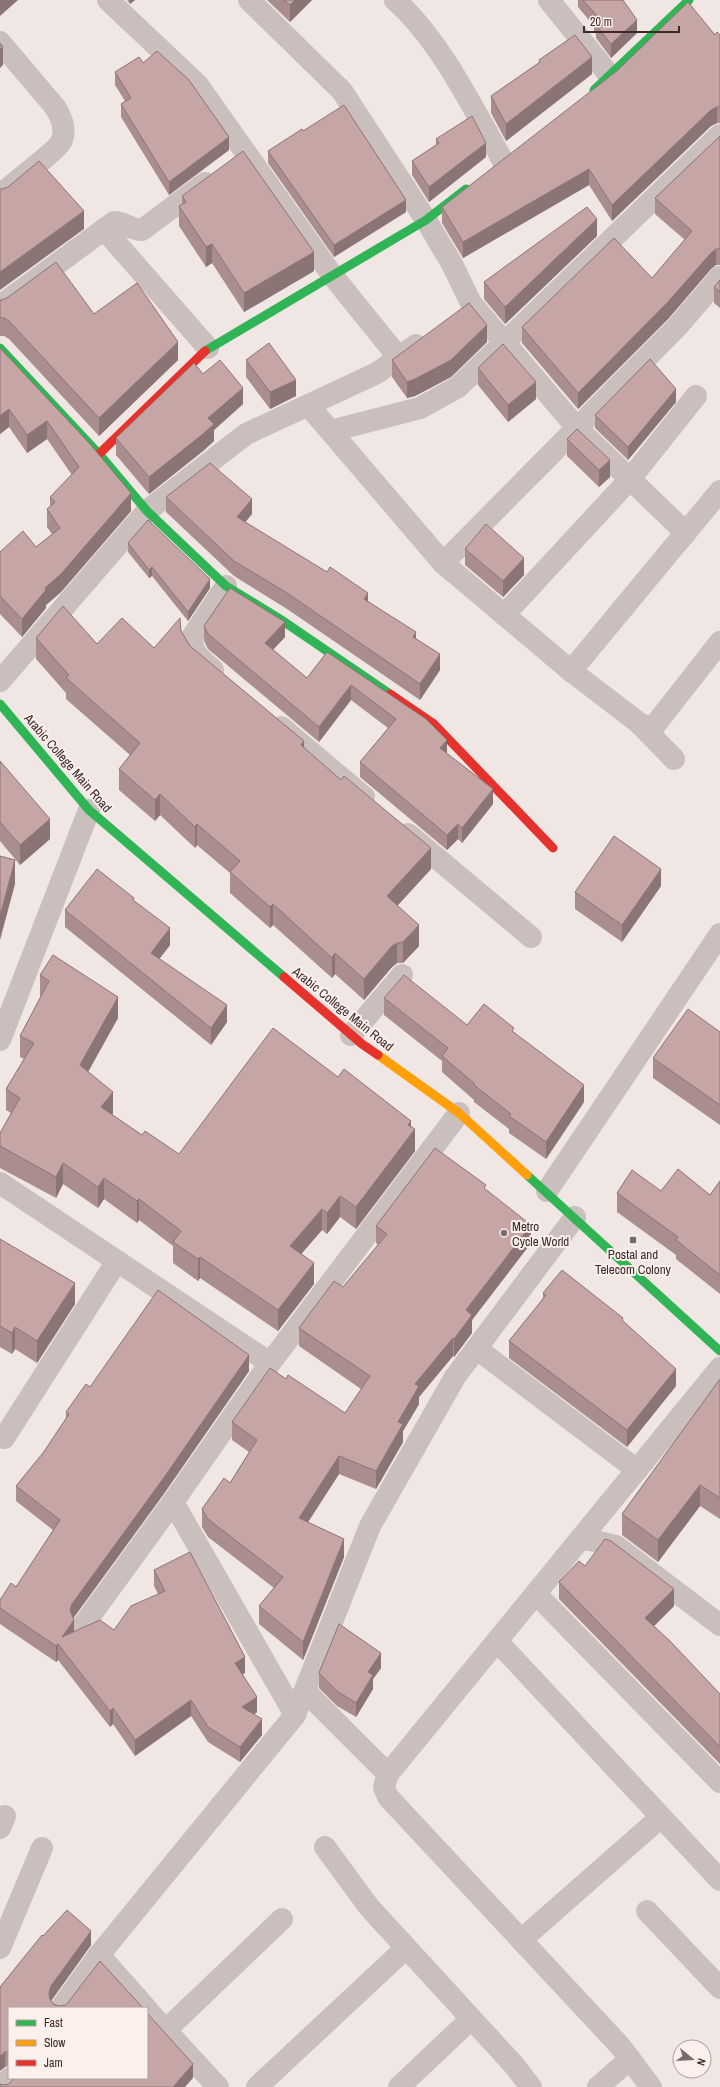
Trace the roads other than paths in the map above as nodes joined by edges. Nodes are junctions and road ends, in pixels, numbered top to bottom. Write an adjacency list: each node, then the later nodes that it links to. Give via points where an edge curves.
1 (108, 0): 10 (street, via 198,85)
2 (249, 0): 14 (street, via 342,91)
3 (395, 0): 11 (street, via 433,43)
4 (549, 0): 7 (street)
5 (689, 0): 7 (street)
6 (0, 42): 13 (street, via 55,108 62,118 64,129 61,143)
7 (610, 76): 8 (street)
8 (586, 96)
9 (720, 135): 22 (street)
10 (246, 153): 15 (street, via 142,230 136,230 120,222 114,222); 16 (street)
11 (504, 160)
12 (473, 184): 14 (street)
13 (0, 195)
14 (426, 220): 16 (street); 18 (street)
15 (104, 229): 19 (street); 24 (street)
16 (332, 275): 24 (street); 25 (street)
17 (720, 277): 28 (street, via 677,327)
18 (471, 303): 20 (street); 22 (street)
19 (0, 306)
20 (453, 316)
21 (429, 335): 25 (street)
22 (505, 343): 28 (street); 29 (street, via 458,387 420,408)
23 (0, 348): 30 (street)
24 (208, 348): 30 (street)
25 (399, 358): 27 (street, via 378,373)
26 (696, 396): 31 (street)
27 (308, 405): 29 (street); 33 (street, via 246,434)
28 (577, 428): 31 (street); 35 (street)
29 (330, 431): 35 (street)
30 (99, 454): 33 (street)
31 (630, 479): 34 (street); 37 (street)
32 (720, 491): 34 (street)
33 (147, 511): 36 (street); 40 (street)
34 (686, 533): 39 (street)
35 (443, 563): 37 (street)
36 (226, 586): 41 (street, via 196,627 192,646 198,657); 47 (street, via 280,619 434,724)
37 (504, 615): 39 (street)
38 (720, 642): 44 (street, via 655,725 648,727)
39 (572, 671): 44 (street)
40 (0, 681)
41 (228, 682)
42 (0, 704): 46 (street, Arabic College Main Road)
43 (264, 713): 49 (street)
44 (639, 724): 45 (street)
45 (674, 759)
46 (89, 810): 51 (street, Arabic College Main Road); 52 (street)
47 (553, 848)
48 (720, 934): 55 (street)
49 (531, 938)
50 (402, 975): 51 (street)
51 (351, 1035): 53 (street, Arabic College Main Road)
52 (1, 1036)
53 (459, 1113): 55 (street, Arabic College Main Road); 60 (street)
54 (0, 1183): 57 (street)
55 (547, 1191): 56 (street, Arabic College Main Road)
56 (575, 1217): 58 (street, Arabic College Main Road); 59 (street)
57 (118, 1262): 60 (street); 62 (street)
58 (718, 1345)
59 (477, 1349): 63 (street); 70 (street, via 455,1377 370,1526)
60 (270, 1363): 64 (street)
61 (720, 1368): 63 (street)
62 (4, 1438)
63 (637, 1470): 65 (street)
64 (173, 1502): 68 (street); 71 (street)
65 (581, 1538): 66 (street); 67 (street, via 616,1546)
66 (536, 1594): 69 (street); 73 (street)
67 (720, 1624)
68 (82, 1627)
69 (497, 1642): 72 (street); 74 (street)
70 (305, 1690): 71 (street); 72 (street)
71 (295, 1715): 83 (street)
72 (388, 1774): 80 (street, via 384,1787 388,1797)
73 (720, 1782)
74 (661, 1817): 77 (street); 80 (street)
75 (325, 1847): 82 (street, via 369,1907)
76 (42, 1848): 81 (street)
77 (720, 1880)
78 (647, 1911): 84 (street)
79 (282, 1919): 89 (street)
80 (521, 1940): 90 (street)
81 (0, 1948)
82 (406, 1948): 88 (street); 92 (street)
83 (99, 1955): 85 (street); 86 (street)
84 (720, 1988)
85 (62, 2007)
86 (144, 2007)
87 (148, 2011): 89 (street)
88 (471, 2019): 93 (street); 94 (street)
89 (166, 2030): 91 (street)
90 (630, 2059): 95 (street); 96 (street)
91 (207, 2083)
92 (257, 2087)
93 (399, 2087)
94 (531, 2087)
95 (598, 2087)
96 (651, 2087)

